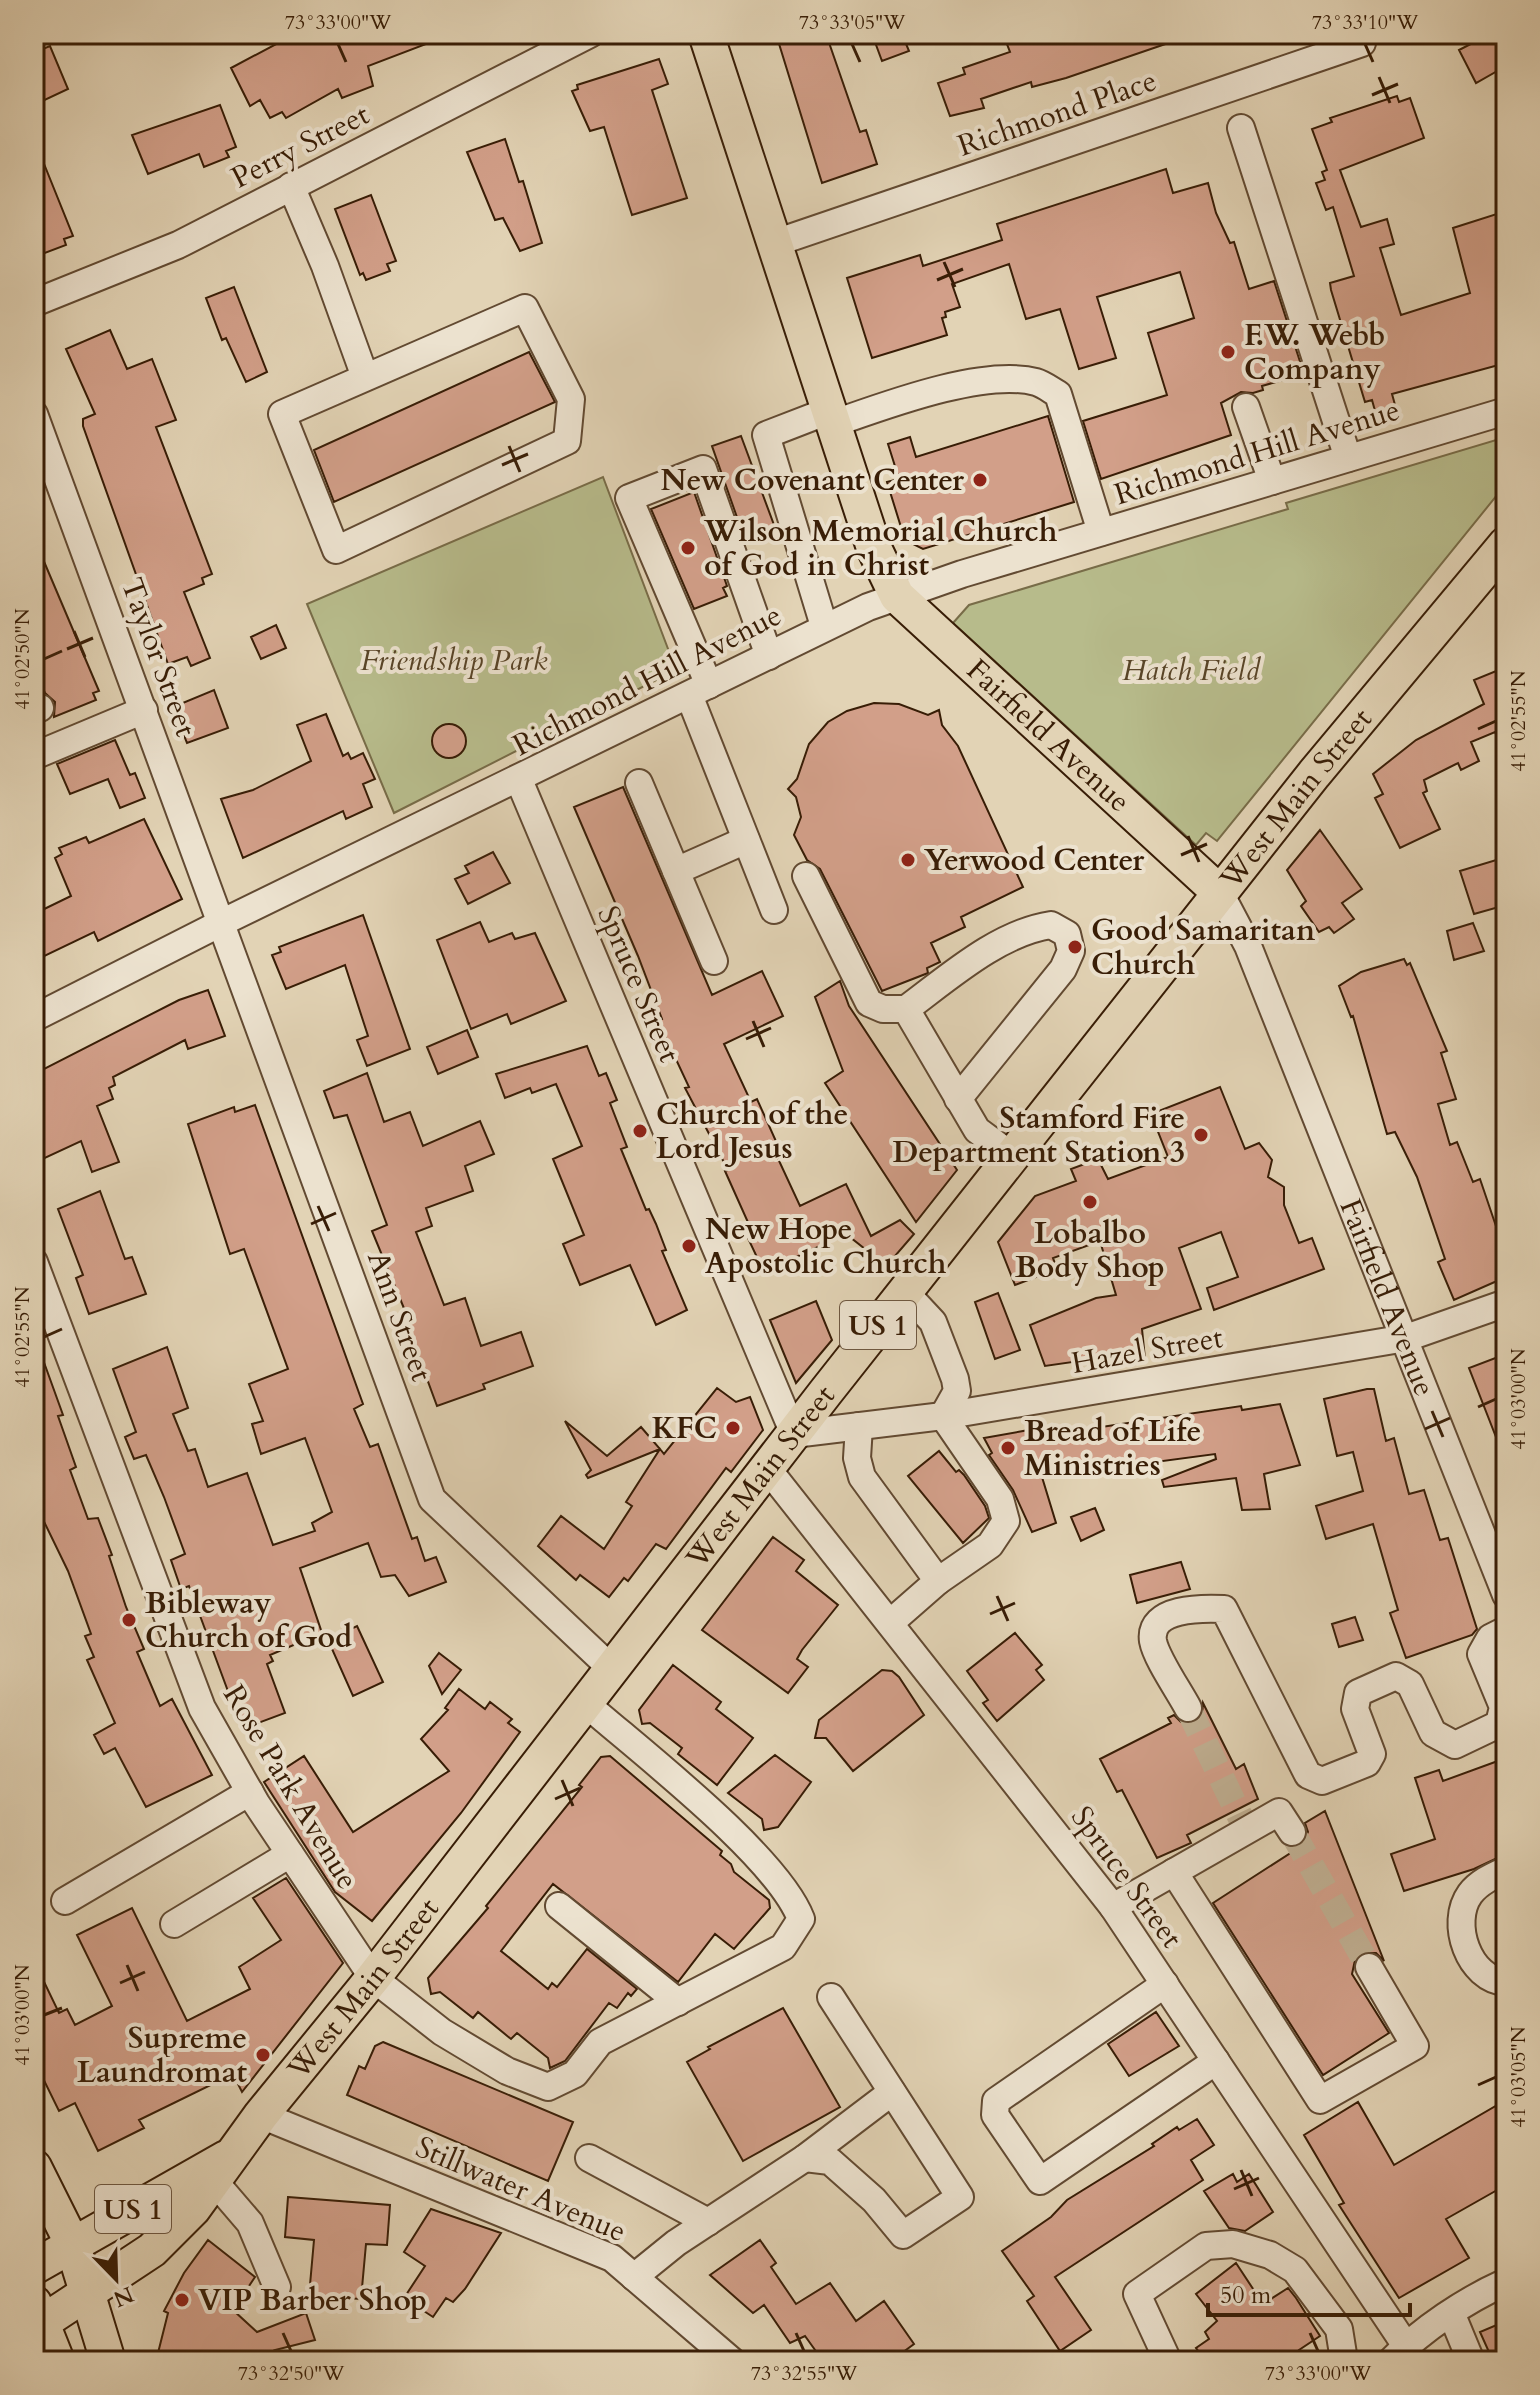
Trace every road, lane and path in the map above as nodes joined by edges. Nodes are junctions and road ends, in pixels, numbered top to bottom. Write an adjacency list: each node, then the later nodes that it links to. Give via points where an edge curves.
1 (590, 34): 5 (street, Perry Street)
2 (706, 34): 6 (main road, Fairfield Avenue)
3 (1362, 43): 6 (street, Richmond Place)
4 (1241, 128): 13 (street)
5 (291, 186): 7 (street, Perry Street, via 178,245); 8 (street)
6 (772, 244): 12 (main road, Fairfield Avenue)
7 (34, 303)
8 (365, 377): 8 (street, via 282,414 336,550 567,441 571,399 525,308)
9 (1246, 407): 15 (street)
10 (1504, 412): 13 (street, Richmond Hill Avenue)
11 (34, 414): 14 (street, Taylor Street)
12 (830, 418): 16 (street, via 996,379 1038,382 1058,394); 18 (main road, Fairfield Avenue, via 874,548); 19 (street, via 766,435)
13 (1348, 458): 15 (street, Richmond Hill Avenue)
14 (45, 479): 22 (street, Taylor Street)
15 (1272, 481): 16 (street, Richmond Hill Avenue)
16 (1101, 532): 18 (street, Richmond Hill Avenue)
17 (1506, 544): 29 (main road, West Main Street / US 1)
18 (897, 596): 19 (street, Richmond Hill Avenue); 29 (main road, Fairfield Avenue)
19 (824, 626): 20 (street, Richmond Hill Avenue)
20 (769, 656): 21 (street, Richmond Hill Avenue); 21 (street, via 703,469 629,498)
21 (699, 690): 24 (street, Richmond Hill Avenue); 26 (street)
22 (144, 710): 23 (street); 31 (street, Taylor Street)
23 (34, 756)
24 (519, 780): 31 (street, Richmond Hill Avenue); 43 (street, Spruce Street)
25 (639, 783): 27 (street)
26 (746, 840): 27 (street); 30 (street)
27 (676, 871): 32 (street)
28 (806, 876): 33 (street, via 869,1003)
29 (1220, 893): 36 (main road, West Main Street / US 1); 40 (street, Fairfield Avenue, via 1248,946)
30 (774, 910)
31 (223, 922): 34 (street, Richmond Hill Avenue); 49 (street, Ann Street, via 432,1499)
32 (714, 961)
33 (906, 1009): 35 (street); 35 (street, via 961,968 1019,935 1051,925 1067,934 1071,951 1063,969)
34 (34, 1018)
35 (958, 1099): 36 (street, via 977,1130)
36 (1012, 1156): 38 (main road, West Main Street / US 1)
37 (34, 1262): 52 (street, Rose Park Avenue, via 202,1708)
38 (905, 1292): 41 (street, via 933,1322 955,1379 957,1391); 43 (main road, West Main Street / US 1)
39 (1506, 1303): 40 (street, Hazel Street)
40 (1406, 1338): 41 (street, Hazel Street); 46 (street, Fairfield Avenue)
41 (943, 1416): 42 (street, Hazel Street); 45 (street, via 1000,1499 1006,1521 990,1545)
42 (859, 1426): 43 (street, Hazel Street); 45 (street, via 862,1477)
43 (794, 1434): 44 (main road, West Main Street / US 1)
44 (767, 1468): 47 (street, Spruce Street); 49 (main road, West Main Street / US 1)
45 (938, 1581): 47 (street)
46 (1506, 1595)
47 (890, 1623): 59 (street, Spruce Street)
48 (1506, 1630): 51 (street, via 1490,1638 1481,1654 1503,1707 1499,1724 1455,1745 1433,1733 1410,1684 1396,1676 1358,1693 1355,1709 1372,1754 1367,1763 1322,1781 1308,1775 1224,1609 1198,1608 1162,1618 1155,1626 1153,1641)
49 (612, 1669): 50 (main road, West Main Street / US 1)
50 (585, 1703): 62 (main road, West Main Street / US 1); 66 (street, via 737,1837 793,1899 801,1919 783,1947)
51 (1188, 1708)
52 (250, 1792): 54 (street, Rose Park Avenue); 57 (street)
53 (1292, 1832): 56 (street, via 1279,1812)
54 (290, 1854): 60 (street); 62 (street, Rose Park Avenue)
55 (1506, 1870): 63 (street, via 1469,1895 1459,1921 1475,1967 1493,1981)
56 (1174, 1872): 59 (street); 61 (street, via 1320,2100 1415,2046)
57 (65, 1901)
58 (559, 1906): 66 (street)
59 (1113, 1907): 64 (street, Spruce Street)
60 (174, 1924)
61 (1369, 1967)
62 (373, 1978): 66 (street, Rose Park Avenue, via 442,2032 507,2071 548,2087 575,2074 600,2042); 69 (main road, West Main Street / US 1)
63 (1506, 1982)
64 (1165, 1984): 67 (street, Spruce Street); 67 (street, via 996,2101 995,2115 1040,2181)
65 (831, 1997): 68 (street)
66 (678, 2002)
67 (1216, 2061): 83 (street, Spruce Street)
68 (892, 2092): 71 (street); 71 (street, via 960,2197 903,2235 830,2161)
69 (261, 2115): 73 (main road, West Main Street / US 1); 77 (street, Stillwater Avenue, via 612,2258)
70 (589, 2158): 74 (street)
71 (805, 2158): 74 (street)
72 (34, 2167): 75 (main road)
73 (224, 2168): 75 (main road, West Main Street / US 1); 79 (street); 80 (main road, West Main Street / US 1, via 152,2250)
74 (708, 2222): 77 (street)
75 (72, 2243): 76 (main road, West Main Street / US 1); 80 (main road)
76 (34, 2267)
77 (634, 2277): 86 (street, Stillwater Avenue)
78 (1506, 2282): 81 (street)
79 (277, 2287)
80 (88, 2290): 82 (main road, US 1); 85 (main road)
81 (1452, 2315): 83 (street); 89 (street)
82 (36, 2318): 84 (main road)
83 (1398, 2353)
84 (57, 2361)
85 (108, 2361)
86 (732, 2361)
87 (1168, 2361): 88 (street, via 1137,2294 1206,2246 1233,2244 1270,2255 1295,2270 1339,2329 1343,2354)
88 (1338, 2361)
89 (1471, 2361)

